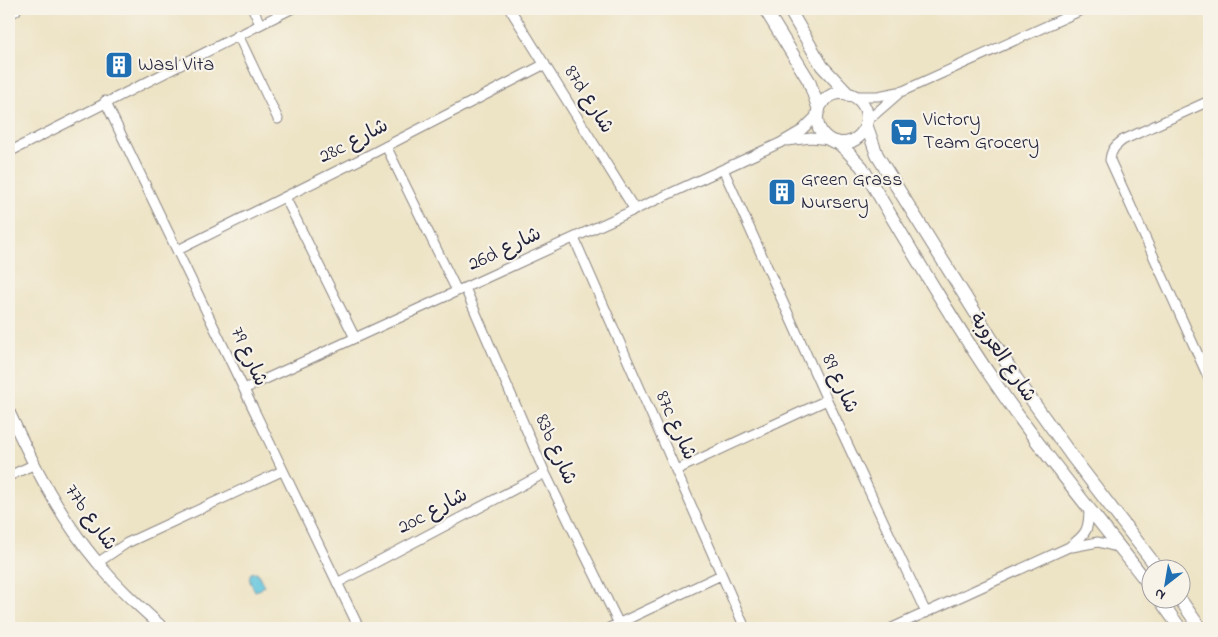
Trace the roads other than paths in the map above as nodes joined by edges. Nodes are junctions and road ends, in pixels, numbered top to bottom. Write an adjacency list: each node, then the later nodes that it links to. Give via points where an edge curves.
1 (14, 9): 8 (main road)
2 (253, 9): 9 (street)
3 (291, 9): 9 (street)
4 (510, 9): 11 (street, 87d شارع)
5 (765, 9): 16 (main road, via 809,81)
6 (1084, 9): 12 (street)
7 (792, 11): 13 (main road, via 822,66)
8 (9, 12)
9 (260, 24): 10 (street)
10 (238, 36): 14 (street); 17 (street)
11 (545, 64): 21 (street, 28c شارع); 25 (street, 87d شارع)
12 (903, 91): 13 (street, via 878,96); 18 (street)
13 (851, 95): 16 (main road, via 828,98); 18 (main road, via 864,106)
14 (106, 101): 22 (street); 27 (street, شارع 79)
15 (1209, 101): 30 (street, via 1123,140 1110,153 1112,166)
16 (818, 112): 19 (main road, via 820,129); 20 (street, 26d شارع, via 802,130)
17 (278, 119)
18 (867, 122): 19 (main road, via 859,137 852,141); 42 (main road, شارع العروبة, via 877,155 1016,378)
19 (834, 141): 20 (street, 26d شارع, via 810,138); 39 (main road, شارع العروبة, via 862,167 949,313 998,387)
20 (780, 143): 23 (street, 26d شارع)
21 (386, 146): 24 (street, 28c شارع); 28 (street, 83b شارع)
22 (9, 152)
23 (723, 168): 25 (street, 26d شارع); 32 (street, شارع 89)
24 (285, 197): 27 (street, 28c شارع); 29 (street)
25 (635, 210): 26 (street, 26d شارع)
26 (574, 238): 28 (street, 26d شارع); 35 (street, 87c شارع)
27 (178, 250): 31 (street, شارع 79)
28 (461, 290): 29 (street, 26d شارع); 37 (street, 83b شارع)
29 (355, 338): 31 (street, 26d شارع)
30 (1209, 379)
31 (244, 389): 36 (street, شارع 79)
32 (827, 400): 35 (street); 49 (street, شارع 89)
33 (9, 412): 34 (street, 77b شارع)
34 (33, 465): 38 (street); 43 (street, 77b شارع)
35 (676, 470): 45 (street, 87c شارع)
36 (282, 471): 43 (street, via 127,543); 46 (street, شارع 79)
37 (545, 473): 46 (street, 20c شارع); 50 (street, 83b شارع)
38 (9, 476)
39 (1089, 508): 40 (street, via 1086,531); 41 (main road, شارع العروبة)
40 (1069, 547): 41 (street, via 1098,542); 49 (street)
41 (1122, 549): 44 (main road, شارع العروبة)
42 (1151, 560)
43 (97, 563): 51 (street, 77b شارع)
44 (1140, 573)
45 (721, 575): 50 (street); 54 (street, 87c شارع)
46 (337, 583): 52 (street, شارع 79)
47 (1167, 610): 56 (main road)
48 (1188, 610): 57 (main road)
49 (926, 613): 55 (street)
50 (619, 624): 53 (street)
51 (163, 628)
52 (359, 628)
53 (609, 628)
54 (745, 628)
55 (892, 628)
56 (1180, 628)
57 (1200, 628)

